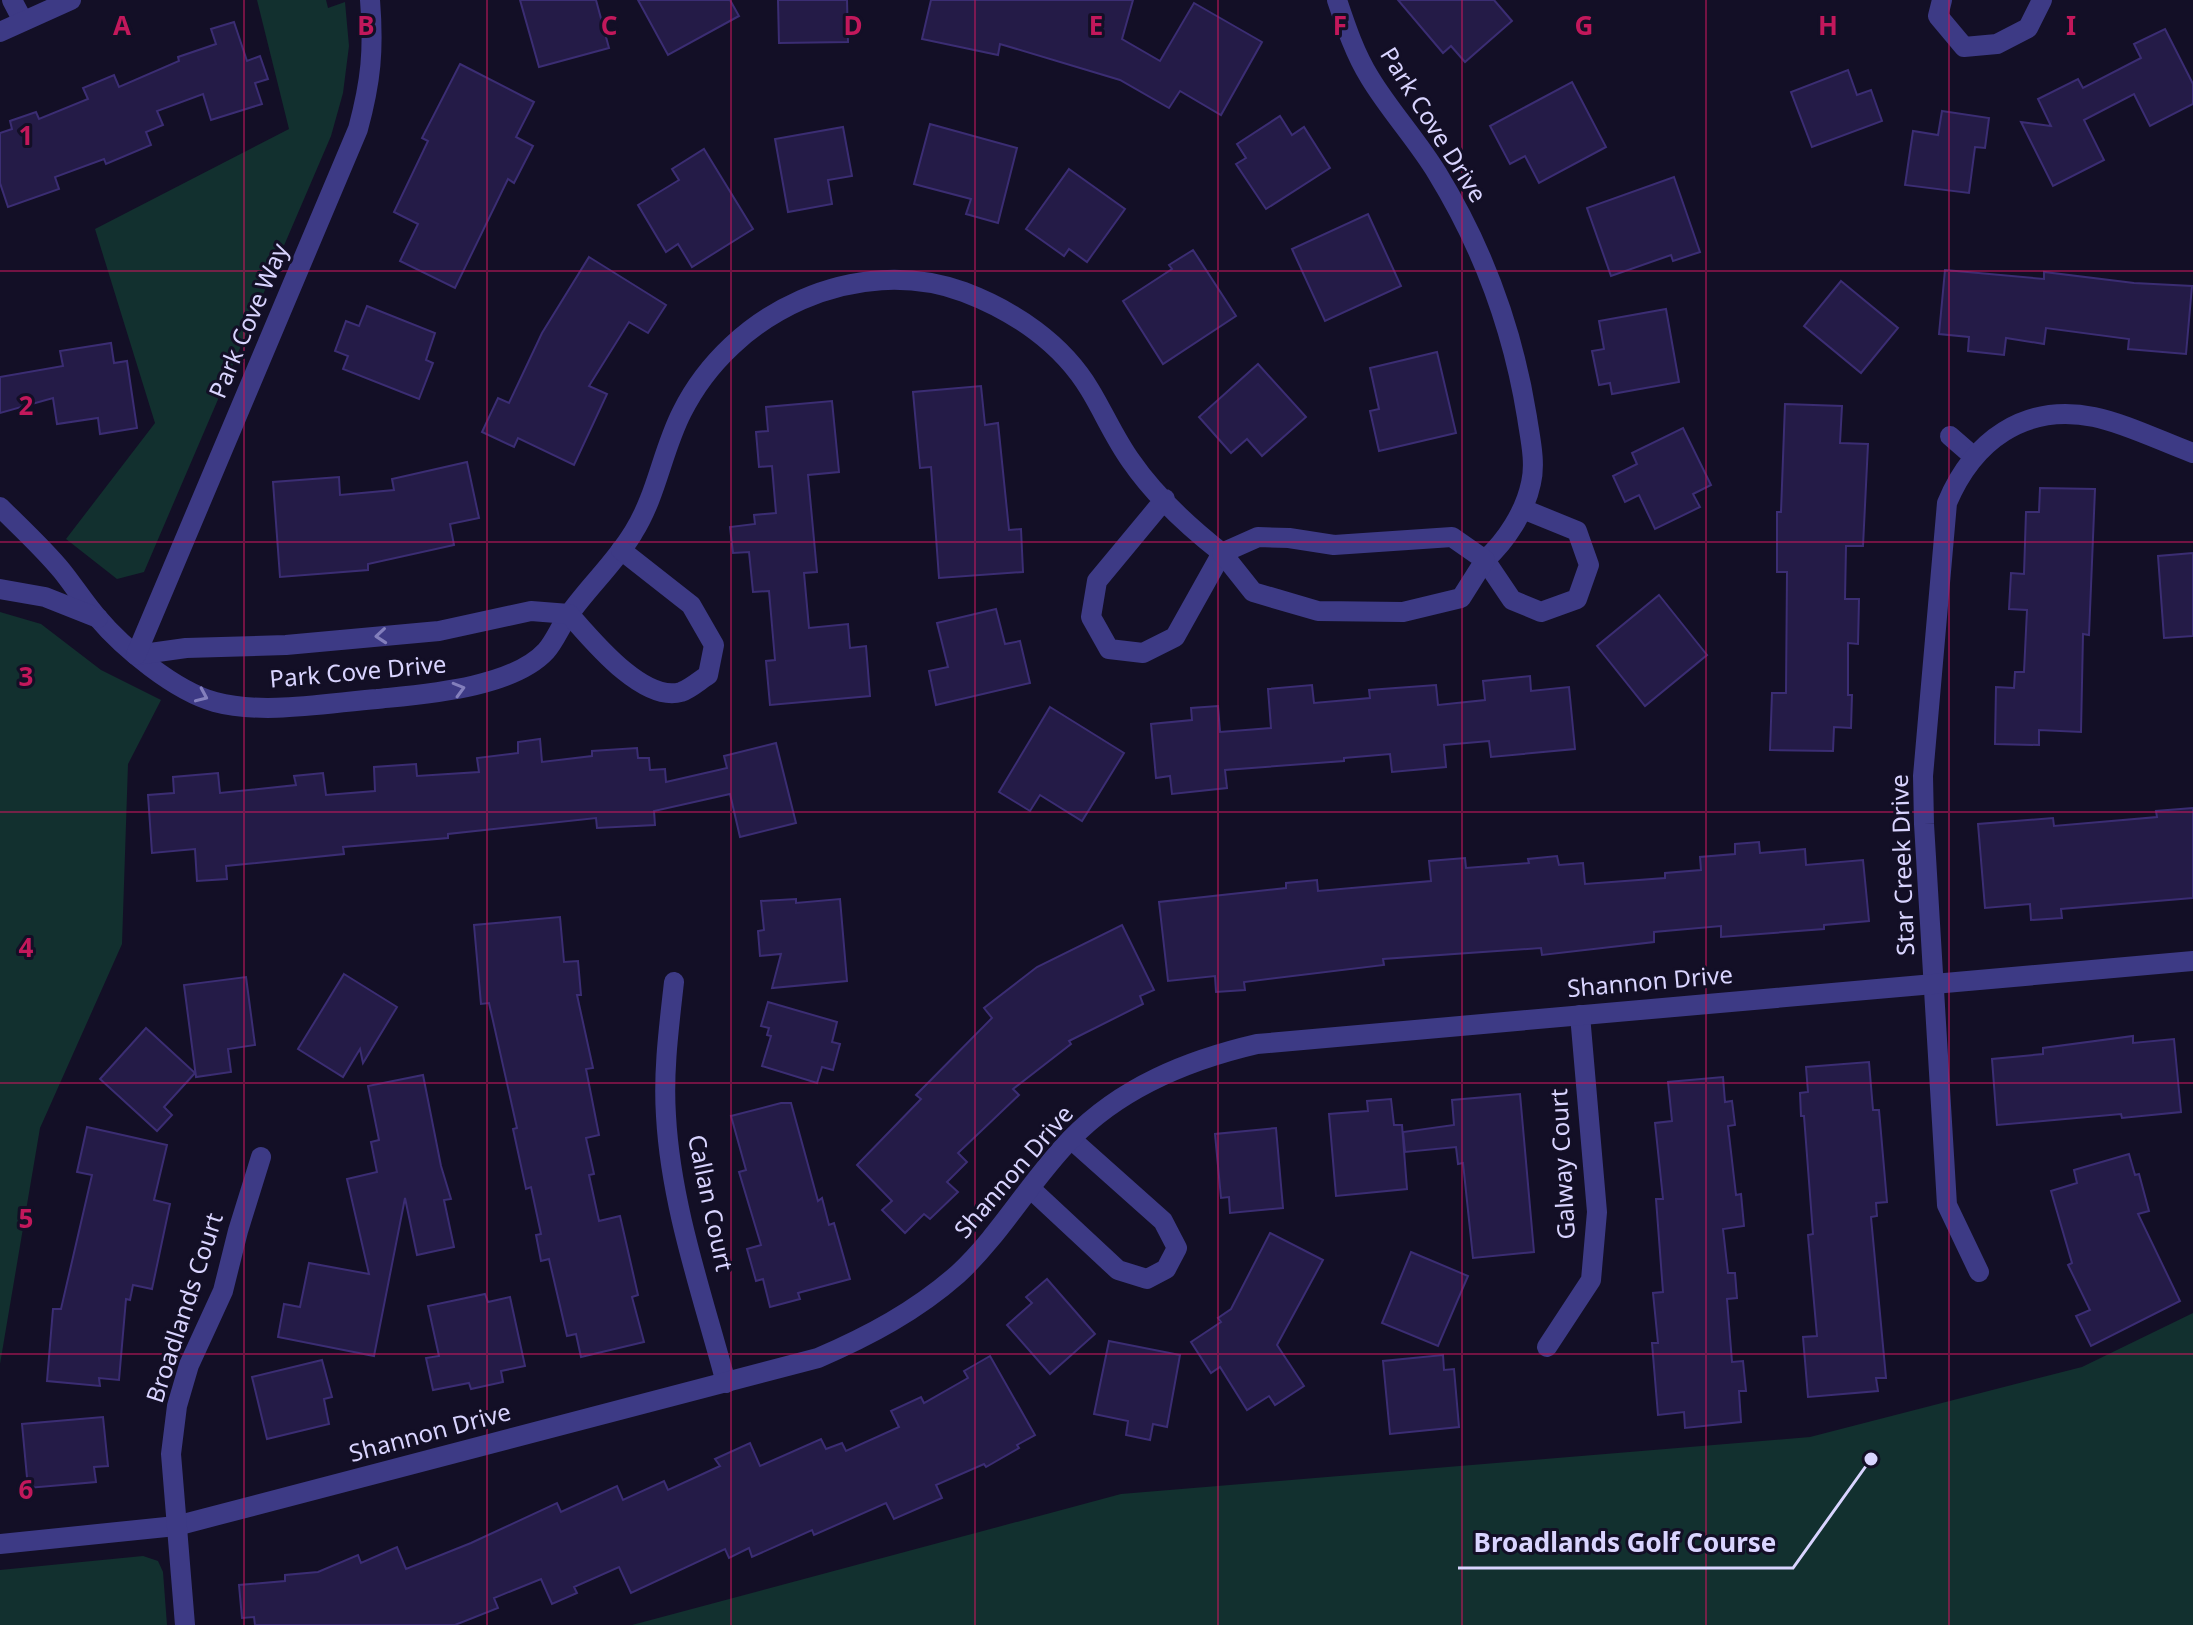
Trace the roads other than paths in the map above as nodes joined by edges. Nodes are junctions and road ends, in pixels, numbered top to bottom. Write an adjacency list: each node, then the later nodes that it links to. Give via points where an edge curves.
1 (12, 0): 7 (street)
2 (71, 0): 7 (street)
3 (370, 0): 21 (street, Park Cove Way, via 370,84 358,129)
4 (1337, 0): 14 (street, Park Cove Drive, via 1369,78 1436,172 1474,240 1499,302 1520,376 1533,452 1532,482)
5 (1942, 0): 6 (street, via 1938,16 1964,47 1997,44 2028,28)
6 (2042, 0)
7 (23, 21): 8 (street)
8 (0, 32)
9 (1950, 436): 11 (street)
10 (2193, 453): 11 (street, Star Creek Drive, via 2095,417 2063,414 2031,419 2002,432)
11 (1973, 456): 24 (street, Star Creek Drive, via 1957,478 1944,517 1923,776)
12 (1165, 499): 15 (street, Park Cove Drive, via 1130,460 1088,385 1034,329 996,305 958,290 914,282 869,282 825,290 790,304 724,352 681,414 654,491); 16 (street, Park Cove Drive); 16 (street, via 1097,581 1091,617 1109,649 1143,653 1175,637)
13 (0, 507): 20 (street, Park Cove Drive, via 61,569)
14 (1523, 509): 17 (street, Park Cove Drive, via 1500,547); 17 (street, via 1577,531 1589,565 1577,599 1541,612 1512,600)
15 (621, 550): 19 (street, Park Cove Drive); 19 (street, via 691,605 714,645 708,675 680,692 647,689)
16 (1222, 553): 17 (street, via 1258,537 1334,545 1452,537); 17 (street, Park Cove Drive, via 1253,592 1318,611 1403,612 1461,598)
17 (1485, 560)
18 (0, 589): 20 (street, Park Cove Drive, via 45,597)
19 (569, 614): 21 (street, Park Cove Drive, one-way to 21, via 531,611 439,631); 21 (street, Park Cove Drive, one-way to 19, via 215,702 267,707 445,693 510,674 546,652)
20 (98, 618): 21 (street, Park Cove Drive)
21 (136, 655)
22 (2193, 961): 24 (street, Shannon Drive)
23 (674, 982): 31 (street, Callan Court, via 666,1049 674,1183)
24 (1934, 984): 25 (street, Shannon Drive); 29 (street, Star Creek Drive, via 1947,1205)
25 (1580, 1015): 26 (street, Shannon Drive, via 1257,1044 1210,1055 1159,1075 1113,1103); 30 (street, Galway Court, via 1597,1212 1591,1280)
26 (1071, 1139): 28 (street, Shannon Drive); 28 (street, via 1163,1221 1177,1248 1166,1269 1147,1279 1118,1270)
27 (261, 1157): 32 (street, Broadlands Court, via 223,1291 189,1365 177,1406 171,1454)
28 (1031, 1189): 31 (street, Shannon Drive, via 993,1237 920,1305 871,1335 818,1358)
29 (1979, 1272)
30 (1547, 1347)
31 (726, 1383): 32 (street, Shannon Drive)
32 (176, 1526): 33 (street, Shannon Drive); 34 (street, Broadlands Court)
33 (0, 1544)
34 (185, 1625)

